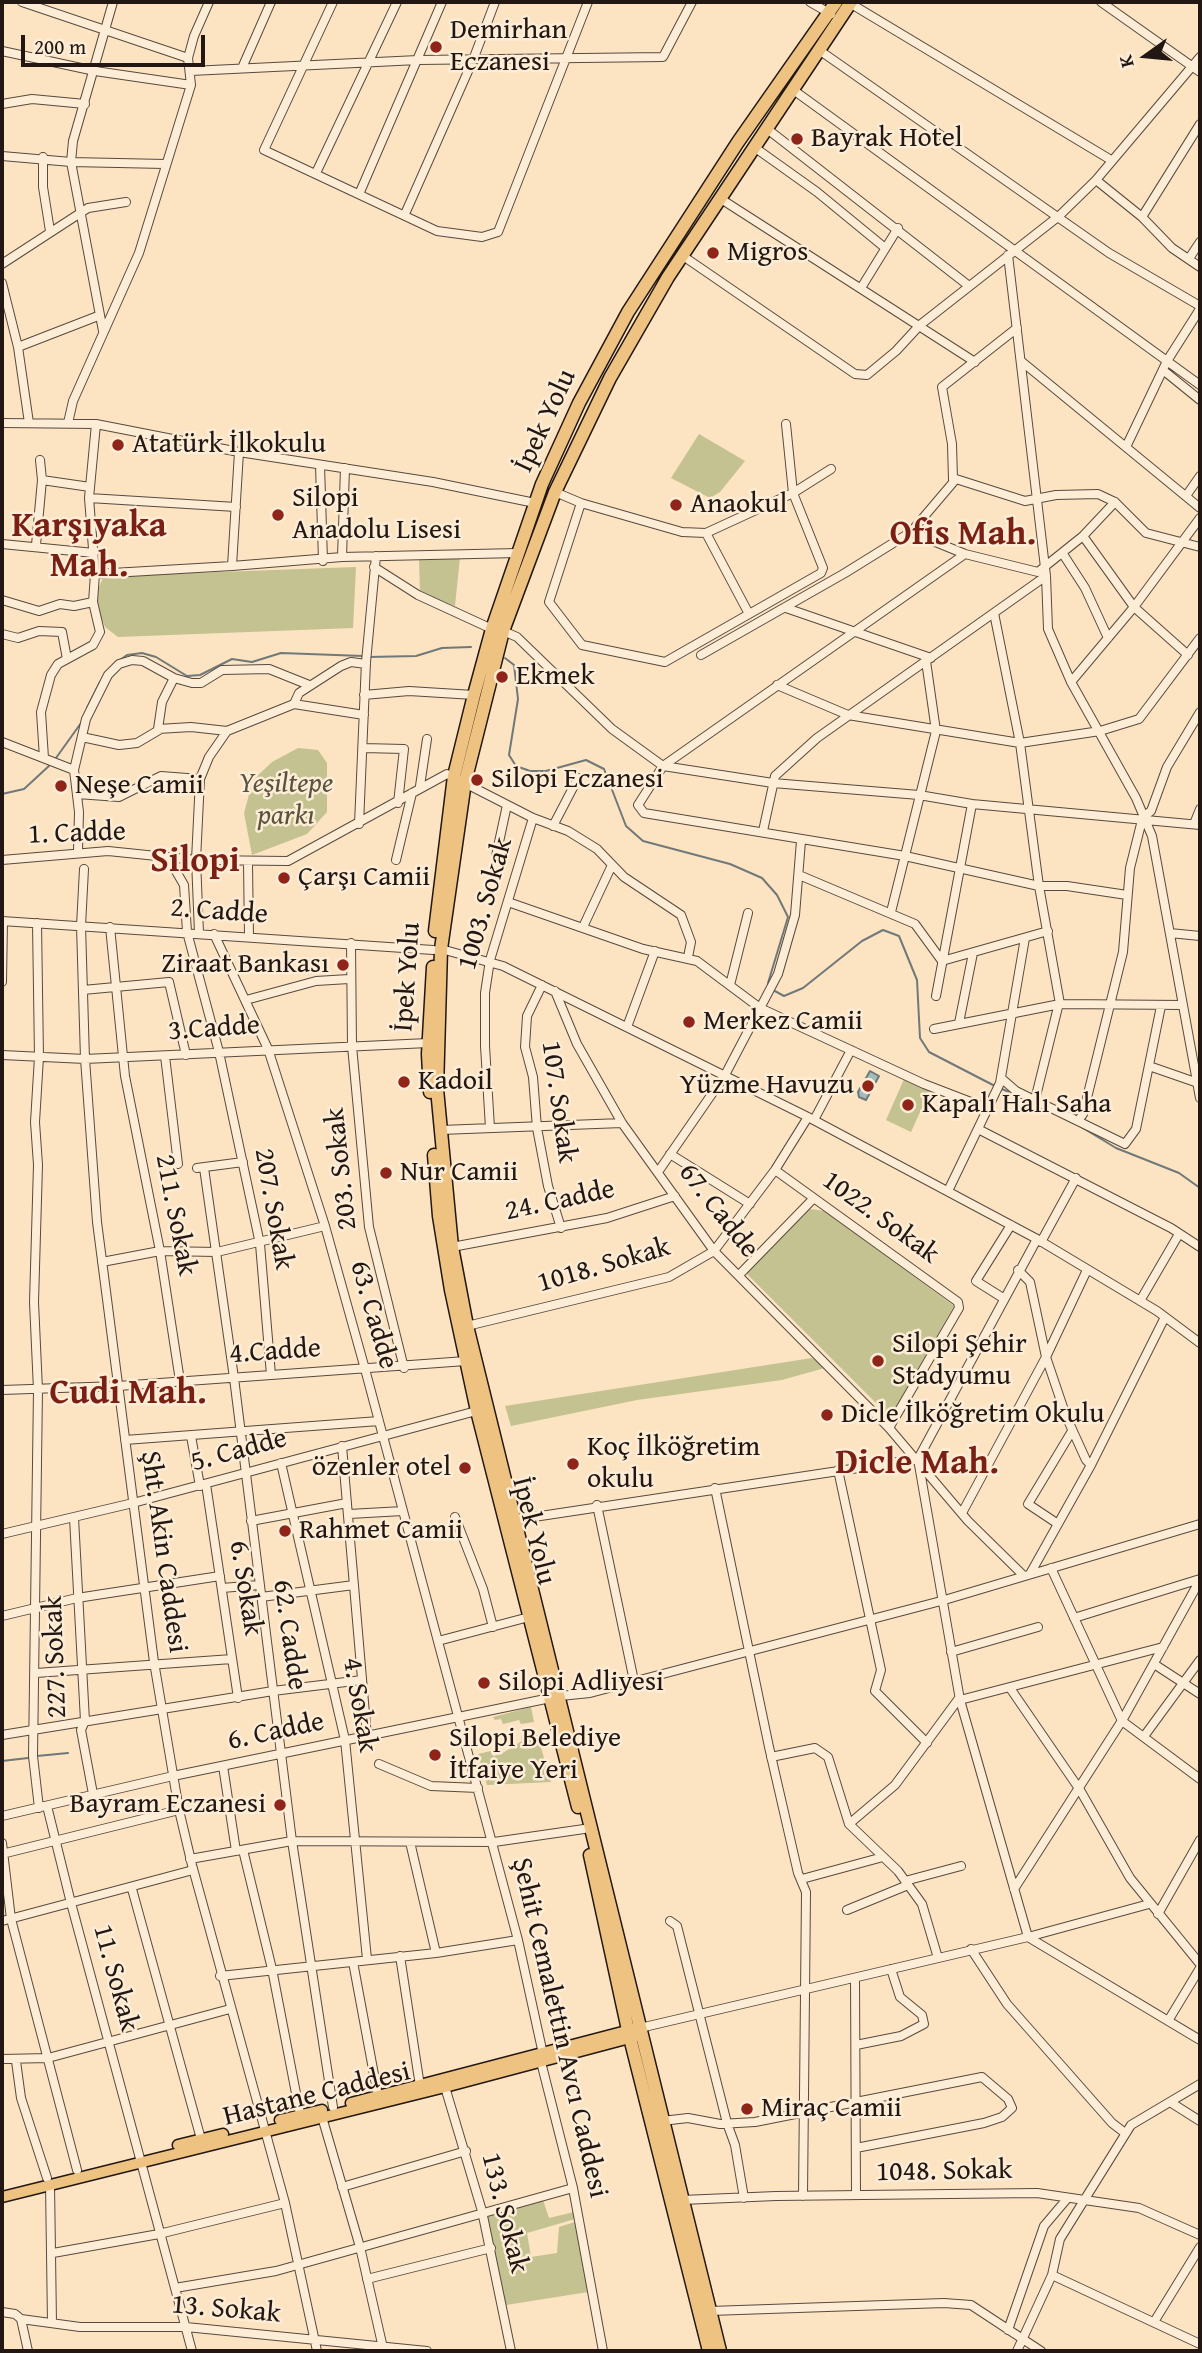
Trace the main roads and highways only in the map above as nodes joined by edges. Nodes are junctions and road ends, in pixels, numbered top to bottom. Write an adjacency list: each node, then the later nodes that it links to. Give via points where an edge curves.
1 (850, 2): 2 (highway)
2 (835, 11): 3 (highway, İpek Yolu, via 738,142 628,312); 4 (highway, via 819,50 683,256)
3 (597, 370): 4 (highway, via 600,380); 5 (highway, İpek Yolu)
4 (610, 378): 6 (highway)
5 (579, 403): 6 (highway, via 590,400); 7 (highway, İpek Yolu, via 535,503)
6 (594, 410): 7 (highway)
7 (498, 630): 8 (highway); 8 (highway, İpek Yolu, via 474,695)
8 (460, 779): 9 (highway)
9 (437, 950): 10 (highway, via 440,1130 453,1247); 10 (highway, İpek Yolu, via 428,1043 439,1216 466,1361)
10 (482, 1409): 11 (highway, via 514,1520); 11 (highway, İpek Yolu, via 529,1617)
11 (555, 1697): 12 (highway); 12 (highway, İpek Yolu)
12 (635, 2033): 13 (main road, Hastane Caddesi); 19 (highway); 20 (highway)
13 (542, 2058): 14 (main road, Hastane Caddesi); 14 (main road, Hastane Caddesi, via 445,2087)
14 (264, 2127): 15 (main road, Hastane Caddesi); 15 (main road, Hastane Caddesi, via 201,2139)
15 (141, 2158): 16 (main road, Hastane Caddesi); 16 (main road, Hastane Caddesi, via 77,2170)
16 (48, 2181): 17 (main road, Hastane Caddesi); 18 (main road, Hastane Caddesi)
17 (2, 2189)
18 (2, 2197)
19 (709, 2351)
20 (720, 2351)

